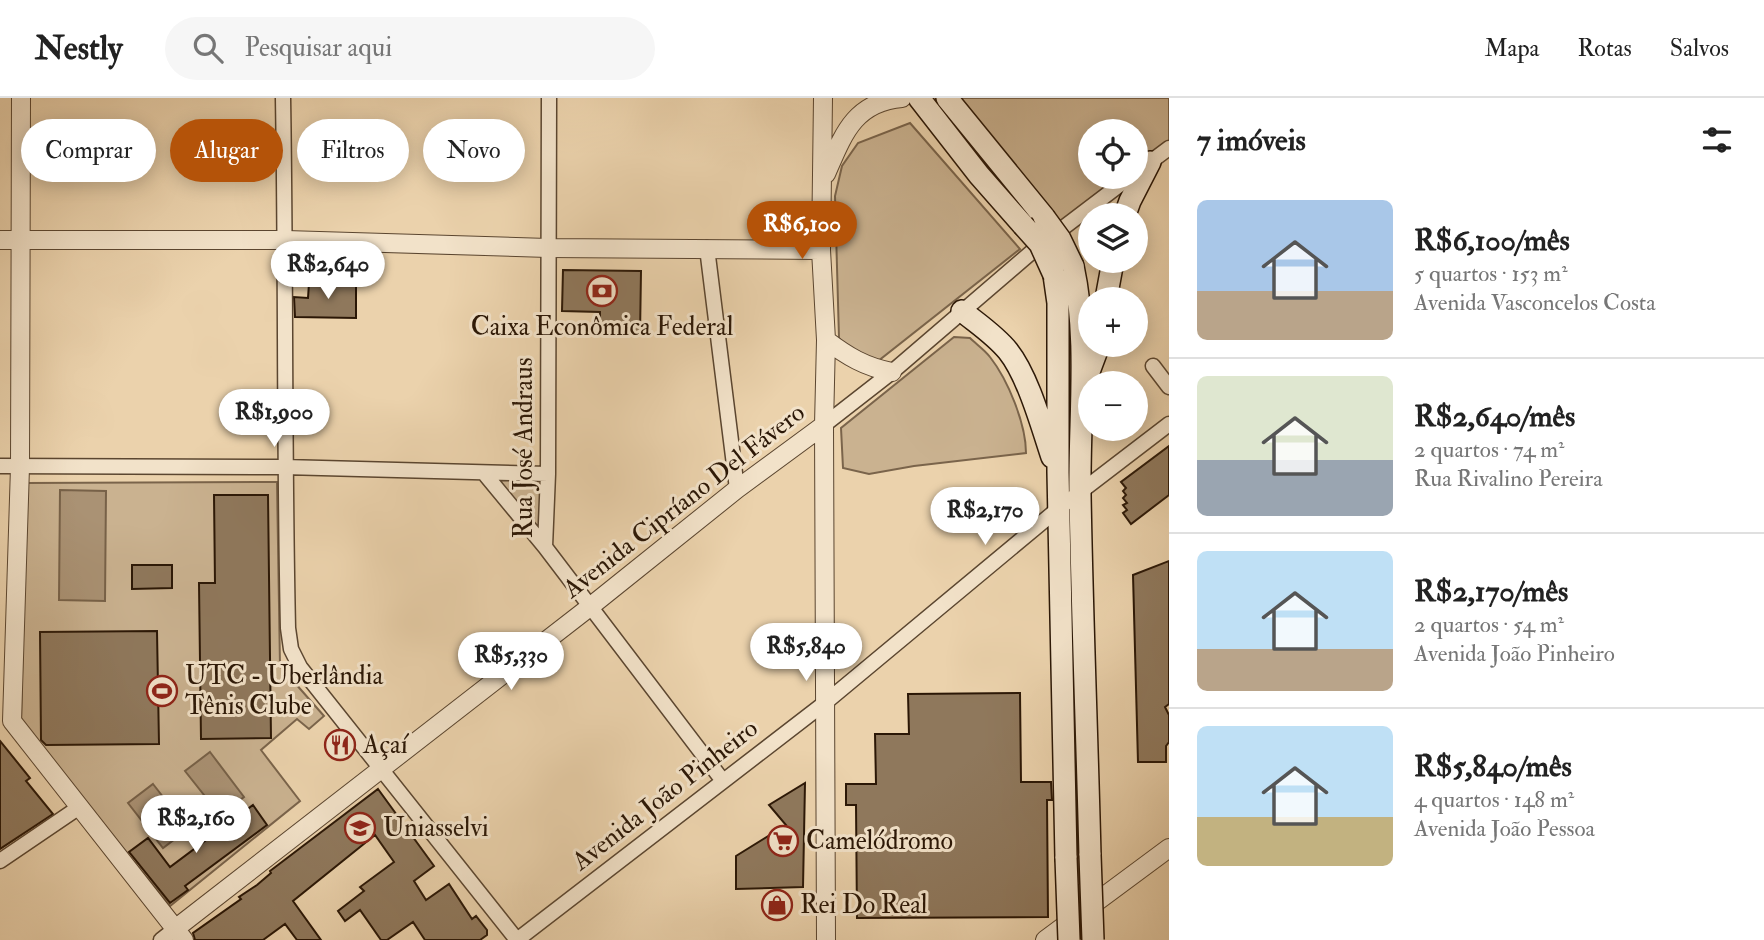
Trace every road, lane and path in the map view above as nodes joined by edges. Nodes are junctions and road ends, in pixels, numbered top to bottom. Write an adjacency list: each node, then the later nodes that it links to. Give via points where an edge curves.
1 (21, 98): 13 (street)
2 (283, 98): 14 (street)
3 (549, 98): 15 (street, Rua José Andraus)
4 (823, 98): 10 (street)
5 (902, 98): 10 (street, via 887,99 859,114 841,140)
6 (919, 98): 18 (main road, bridge)
7 (947, 98): 18 (main road, bridge, via 1060,239)
8 (1169, 148): 9 (street)
9 (1148, 163)
10 (823, 182): 17 (street)
11 (1114, 189): 19 (street, Avenida Cipríano Del Fávero)
12 (0, 240): 13 (street)
13 (22, 240): 14 (street); 29 (street)
14 (286, 240): 15 (street); 30 (street)
15 (548, 248): 16 (street); 33 (street, Rua José Andraus)
16 (707, 248): 17 (street); 34 (street)
17 (821, 250): 20 (street)
18 (1063, 270): 22 (main road, via 1079,295); 31 (main road, via 1058,303)
19 (962, 312): 23 (street, Avenida Cipríano Del Fávero); 31 (main road, via 1010,354)
20 (826, 340): 23 (street, via 855,361); 26 (street)
21 (1153, 366): 24 (street)
22 (1081, 371)
23 (892, 372): 26 (street, Avenida Cipríano Del Fávero)
24 (1169, 387)
25 (1169, 424): 35 (street, Avenida João Pinheiro)
26 (824, 425): 34 (street, Avenida Cipríano Del Fávero); 40 (street)
27 (1081, 441): 35 (main road)
28 (0, 466): 29 (street)
29 (20, 467): 30 (street); 39 (street)
30 (284, 467): 32 (street); 42 (street, via 291,649 300,667)
31 (1058, 472): 36 (main road)
32 (484, 473): 33 (street); 37 (street)
33 (548, 474): 37 (street, Rua José Andraus)
34 (737, 489): 38 (street, Avenida Cipríano Del Fávero)
35 (1080, 492): 36 (street, Avenida João Pinheiro); 52 (main road, bridge)
36 (1058, 509): 40 (street, Avenida João Pinheiro); 51 (main road, bridge)
37 (545, 547): 38 (street, Rua José Andraus)
38 (592, 606): 42 (street, Avenida Cipríano Del Fávero); 43 (street, Rua José Andraus)
39 (7, 688): 41 (street)
40 (826, 702): 43 (street, Avenida João Pinheiro); 49 (street)
41 (6, 726): 44 (street)
42 (382, 768): 47 (street, Avenida Cipríano Del Fávero); 48 (street)
43 (723, 780): 48 (street, Avenida João Pinheiro)
44 (78, 808): 46 (street); 47 (street)
45 (1169, 848): 50 (street)
46 (0, 861)
47 (173, 936)
48 (517, 940)
49 (826, 940)
50 (1045, 940)
51 (1069, 940)
52 (1093, 940)

